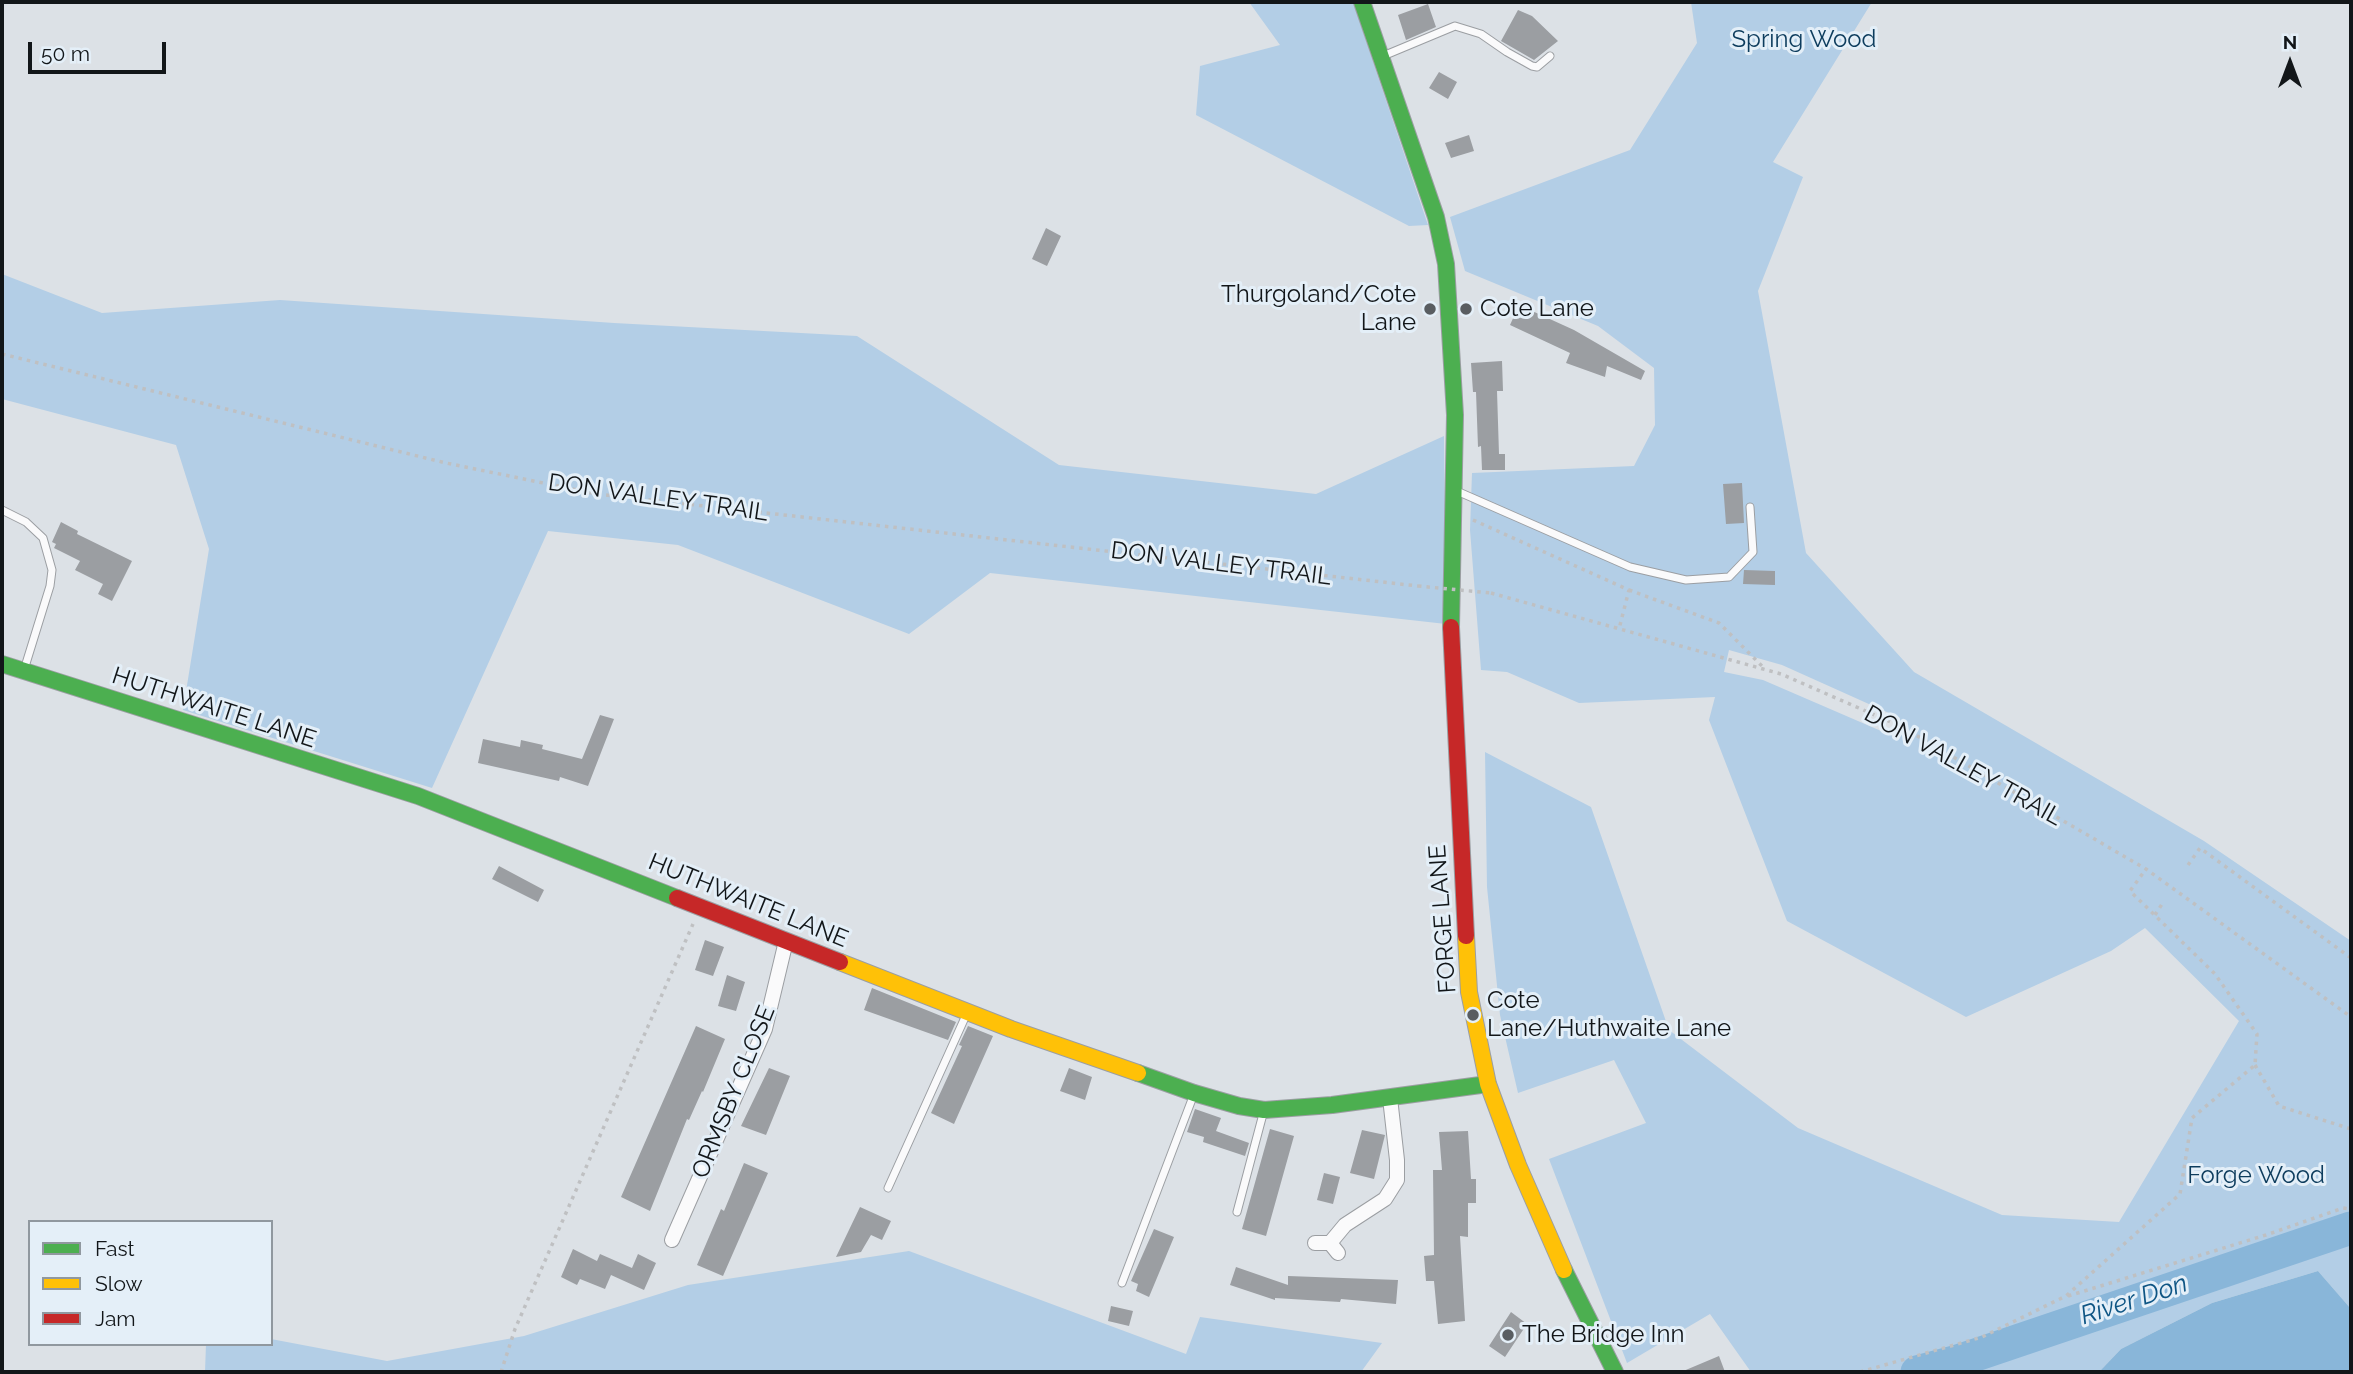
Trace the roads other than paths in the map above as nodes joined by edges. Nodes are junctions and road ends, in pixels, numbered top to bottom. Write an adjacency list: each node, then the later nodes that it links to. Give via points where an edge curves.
1 (1362, 2): 3 (street)
2 (1550, 56): 3 (lane, via 1532,66 1481,34 1455,26)
3 (1380, 58): 4 (street, via 1436,217 1446,264)
4 (1455, 490): 5 (lane, via 1630,567 1686,580 1729,577 1753,552); 11 (street, FORGE LANE, via 1451,602 1462,879 1469,992)
5 (1750, 507)
6 (2, 510): 8 (lane, via 26,522 43,538 52,570)
7 (2, 664): 8 (street, HUTHWAITE LANE)
8 (23, 671): 9 (street, HUTHWAITE LANE, via 418,796)
9 (786, 941): 10 (street, HUTHWAITE LANE); 17 (street, ORMSBY CLOSE, via 765,1029)
10 (967, 1012): 12 (street, HUTHWAITE LANE); 15 (lane)
11 (1488, 1084): 13 (street, HUTHWAITE LANE); 20 (street, FORGE LANE, via 1518,1165)
12 (1194, 1093): 14 (street, HUTHWAITE LANE); 19 (lane)
13 (1390, 1098): 14 (street, HUTHWAITE LANE); 18 (street, via 1397,1180 1385,1199 1345,1226 1334,1248)
14 (1264, 1110): 16 (lane)
15 (888, 1188)
16 (1237, 1212)
17 (672, 1240)
18 (1315, 1243)
19 (1122, 1283)
20 (1610, 1371)

